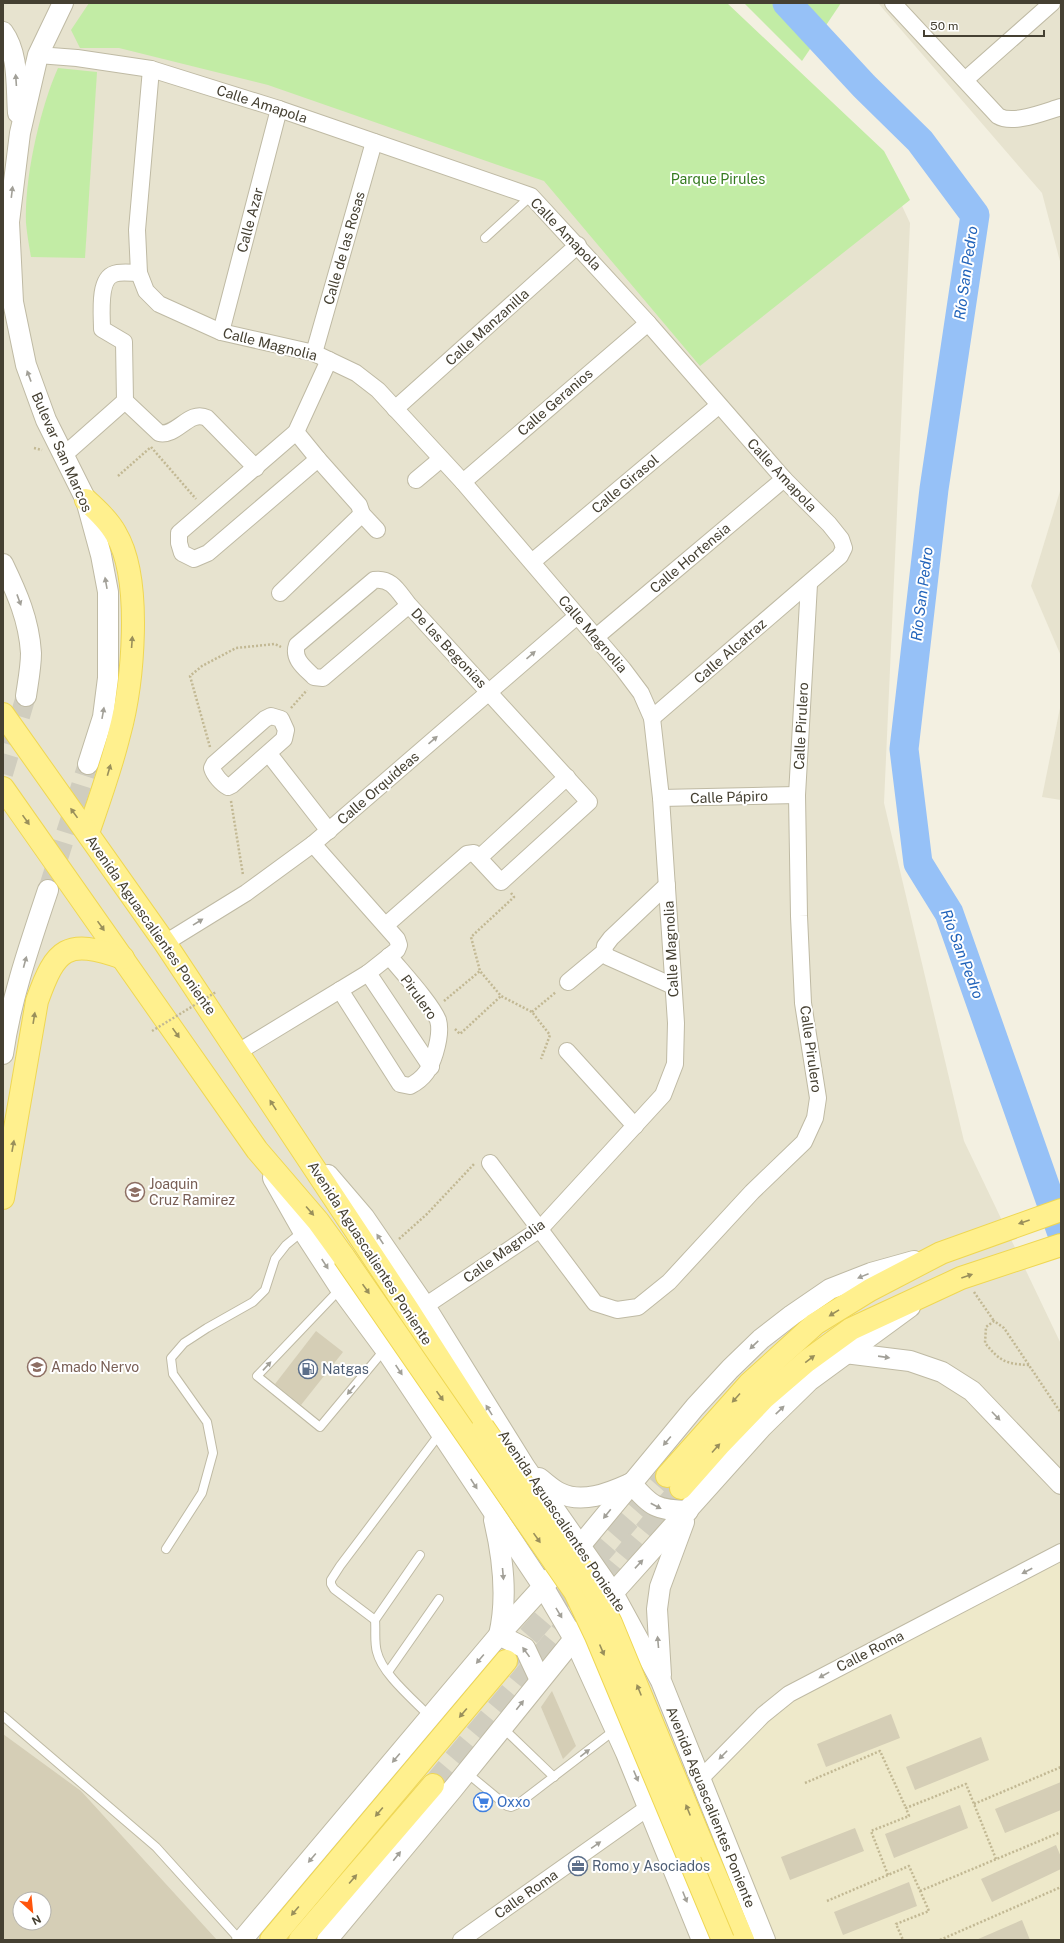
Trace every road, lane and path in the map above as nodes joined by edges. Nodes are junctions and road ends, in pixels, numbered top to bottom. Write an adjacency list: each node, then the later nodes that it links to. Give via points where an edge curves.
1 (63, 3): 5 (street, Bulevar San Marcos)
2 (893, 3): 7 (street)
3 (1052, 3): 7 (street)
4 (3, 32): 10 (street, one-way to 4, via 14,56 9,40)
5 (38, 55): 6 (street, Calle Amapola); 10 (street, Bulevar San Marcos)
6 (151, 69): 9 (street, Calle Amapola); 15 (street, Calle Magnolia, via 137,230)
7 (965, 80): 8 (street, via 1004,120 1013,120)
8 (1061, 107)
9 (279, 108): 11 (street, Calle Amapola); 17 (street, Calle Azar)
10 (20, 132): 26 (street, Bulevar San Marcos, one-way to 10, via 46,420 26,365 13,302 9,222)
11 (374, 142): 12 (street, Calle Amapola); 18 (street, Calle de las Rosas)
12 (531, 196): 13 (lane); 14 (street, Calle Amapola)
13 (485, 238)
14 (578, 245): 16 (street, Calle Amapola); 22 (street, Calle Manzanilla)
15 (139, 273): 17 (street, Calle Magnolia, via 146,291 159,304); 20 (street, via 114,273 106,278 103,286 102,330 124,342)
16 (648, 323): 21 (street, Calle Amapola); 33 (street, Calle Geranios)
17 (221, 332): 18 (street, Calle Magnolia)
18 (314, 353): 19 (street, Calle Magnolia)
19 (329, 360): 22 (street, Calle Magnolia, via 356,373 378,390); 23 (street)
20 (125, 401): 24 (street, via 159,433); 26 (street)
21 (718, 406): 31 (street, Calle Amapola); 38 (street, Calle Girasol)
22 (395, 409): 28 (street, Calle Magnolia)
23 (296, 432): 27 (street); 29 (street)
24 (164, 434): 25 (path); 29 (street, via 195,416 207,418)
25 (151, 447): 30 (path); 35 (path)
26 (64, 455): 34 (street, Bulevar San Marcos)
27 (318, 459): 35 (street, via 208,553 194,559 182,554 179,533); 36 (street, via 359,504)
28 (441, 459): 32 (street); 33 (street, Calle Magnolia)
29 (256, 468): 35 (street)
30 (118, 476)
31 (784, 479): 40 (street, Calle Amapola, via 829,524 841,539 844,548 840,556); 44 (street, Calle Hortensia)
32 (416, 480)
33 (463, 482): 38 (street, Calle Magnolia)
34 (86, 500): 53 (street, Bulevar San Marcos, one-way to 34, via 103,717 108,678 109,631 108,592); 61 (main road, one-way to 34, via 120,733 133,624 132,585 127,560 116,534 102,515)
35 (205, 510)
36 (362, 514): 37 (street); 41 (street)
37 (377, 530)
38 (532, 562): 43 (street, Calle Magnolia)
39 (3, 564): 48 (street, one-way to 48, via 19,598 28,626 31,654)
40 (809, 584): 50 (street, Calle Alcatraz); 58 (street, Calle Pirulero)
41 (280, 593)
42 (409, 605): 45 (street, De las Begonias, via 391,582 374,580 297,645); 46 (street, De las Begonias, via 323,678); 47 (street, De las Begonias)
43 (577, 616): 44 (street, Calle Magnolia); 47 (street, Calle Orquídeas, one-way to 43)
44 (596, 638): 50 (street, Calle Magnolia, via 641,693)
45 (294, 652): 46 (street, via 296,658); 54 (path, via 275,644 236,648 202,666 190,676)
46 (318, 679): 51 (path)
47 (489, 691): 55 (street, De las Begonias); 60 (street, Calle Orquídeas, one-way to 47)
48 (26, 696)
49 (3, 714): 61 (main road, Avenida Aguascalientes Poniente, one-way to 49)
50 (652, 718): 59 (street, Calle Magnolia)
51 (281, 719): 52 (street, via 286,730 284,739); 54 (street, via 271,716 265,719)
52 (269, 754): 56 (street); 60 (street)
53 (88, 764)
54 (214, 764): 56 (street, via 213,773)
55 (567, 777): 63 (street); 64 (street, De las Begonias, via 589,802)
56 (228, 787): 67 (path)
57 (3, 788): 72 (main road, Avenida Aguascalientes Poniente, one-way to 72)
58 (797, 795): 59 (street, Calle Pápiro); 94 (street, Calle Pirulero, via 803,1003 818,1098 815,1118 804,1142 752,1192 669,1282 638,1306 617,1310 595,1303)
59 (661, 798): 65 (street, Calle Magnolia)
60 (329, 831): 62 (street, Calle Orquídeas)
61 (88, 833): 69 (main road, Avenida Aguascalientes Poniente)
62 (313, 844): 67 (street, Calle Orquídeas); 68 (street)
63 (479, 858): 64 (street); 68 (street, via 474,853 467,854)
64 (501, 882): 73 (path, via 514,897 472,937)
65 (667, 885): 70 (street, via 611,938); 76 (street, Calle Magnolia)
66 (48, 890): 85 (street, one-way to 66, via 6,1031)
67 (246, 893): 69 (street, Calle Orquídeas, one-way to 67)
68 (386, 925): 71 (street, via 399,945)
69 (165, 943): 84 (main road, Avenida Aguascalientes Poniente)
70 (604, 952): 75 (street); 76 (street)
71 (389, 956): 74 (street); 81 (street, Pirulero)
72 (123, 958): 90 (main road, Avenida Aguascalientes Poniente, one-way to 90); 92 (main road, one-way to 72, via 37,1001 48,971 57,958 83,947)
73 (480, 971): 79 (path); 81 (path)
74 (368, 973): 77 (street); 87 (street, Pirulero)
75 (568, 982): 80 (path)
76 (673, 986): 88 (street, Calle Magnolia, via 676,1023 675,1064 663,1095)
77 (340, 990): 84 (street); 87 (street, Pirulero, via 400,1084 410,1086 421,1080)
78 (216, 992): 82 (path, bridge)
79 (501, 996): 80 (path); 81 (path, via 460,1034 450,1022)
80 (532, 1012): 86 (path, via 550,1035)
81 (435, 1015): 87 (street, Pirulero, via 439,1040)
82 (152, 1031)
83 (567, 1051): 88 (street)
84 (238, 1052): 89 (main road, Avenida Aguascalientes Poniente, one-way to 84)
85 (3, 1054)
86 (541, 1059)
87 (431, 1068)
88 (635, 1126): 94 (street, Calle Magnolia)
89 (295, 1138): 97 (street, Avenida Aguascalientes Poniente, one-way to 89, via 364,1217); 156 (main road, Avenida Aguascalientes Poniente, one-way to 89, bridge, via 611,1623 589,1580 483,1427)
90 (257, 1150): 95 (street, Avenida Aguascalientes Poniente); 155 (main road, Avenida Aguascalientes Poniente, one-way to 155, bridge, via 318,1221 344,1257 575,1592 596,1636)
91 (484, 1161): 94 (street, Calle Pirulero); 97 (path)
92 (3, 1198)
93 (1061, 1210): 98 (main road, one-way to 98)
94 (540, 1229): 102 (street, Calle Magnolia)
95 (303, 1231): 100 (street, Avenida Aguascalientes Poniente, one-way to 100); 115 (lane, via 286,1245 275,1259 265,1290 252,1302 184,1343 171,1358 173,1374 207,1422 213,1453 202,1493)
96 (1061, 1246): 99 (main road, one-way to 96)
97 (387, 1250): 102 (street, Avenida Aguascalientes Poniente)
98 (941, 1253): 101 (main road, one-way to 101, via 870,1290 815,1324 749,1384 674,1482 719,1445 764,1398 807,1361 851,1329); 110 (street, one-way to 110, via 871,1273 830,1289 792,1314 730,1369)
99 (961, 1278): 101 (main road); 103 (path, via 981,1300)
100 (340, 1288): 104 (street, Avenida Aguascalientes Poniente); 104 (lane, one-way to 100, via 320,1427 257,1376)
101 (931, 1292): 105 (street)
102 (425, 1306): 109 (street, Avenida Aguascalientes Poniente, one-way to 102)
103 (994, 1321): 106 (path, via 1004,1328); 106 (path, via 986,1327 985,1343 998,1358)
104 (385, 1349): 108 (street, Avenida Aguascalientes Poniente, one-way to 108)
105 (845, 1353): 111 (street, one-way to 111, via 910,1361 942,1372 972,1391); 113 (street, one-way to 105, via 762,1427 809,1381)
106 (1029, 1365): 107 (path)
107 (1061, 1413)
108 (441, 1432): 112 (street, Avenida Aguascalientes Poniente, one-way to 112); 121 (lane, via 331,1580 334,1589)
109 (525, 1467): 110 (street, via 560,1493 575,1498 611,1492); 112 (street, via 534,1498 530,1506 515,1518 503,1516); 114 (street, Avenida Aguascalientes Poniente)
110 (631, 1484): 113 (street, one-way to 113, via 654,1506 666,1511); 114 (street, one-way to 114)
111 (1061, 1484)
112 (491, 1509): 118 (street, Avenida Aguascalientes Poniente); 122 (street, one-way to 122, via 498,1536 504,1592 504,1613)
113 (688, 1511): 119 (street, one-way to 113); 127 (street, one-way to 113, via 656,1609 660,1587)
114 (580, 1546): 118 (street); 119 (street, Avenida Aguascalientes Poniente)
115 (166, 1549)
116 (1061, 1552): 137 (street, Calle Roma, one-way to 137, via 789,1694 762,1715)
117 (420, 1555): 121 (lane)
118 (544, 1588): 122 (street); 123 (street, Avenida Aguascalientes Poniente, one-way to 123)
119 (613, 1593): 123 (street); 127 (street, Avenida Aguascalientes Poniente)
120 (439, 1599): 125 (lane)
121 (375, 1620): 125 (lane, via 376,1650)
122 (499, 1635): 126 (street, one-way to 122, via 525,1648); 129 (street, one-way to 129)
123 (574, 1639): 126 (street); 131 (street, Avenida Aguascalientes Poniente)
124 (506, 1661): 150 (main road, one-way to 150)
125 (388, 1672): 129 (lane)
126 (540, 1680): 130 (street, one-way to 126)
127 (661, 1681): 132 (street, Avenida Aguascalientes Poniente)
128 (3, 1716): 149 (lane, via 156,1847)
129 (431, 1717): 149 (street, one-way to 149)
130 (503, 1728): 135 (street); 136 (lane)
131 (616, 1729): 133 (street, Avenida Aguascalientes Poniente); 136 (lane, one-way to 131)
132 (681, 1731): 133 (street, via 646,1734); 137 (street, Avenida Aguascalientes Poniente)
133 (626, 1753): 141 (street, Avenida Aguascalientes Poniente, one-way to 141)
134 (1061, 1767): 140 (path)
135 (467, 1772): 136 (lane, via 511,1807); 152 (street, one-way to 135)
136 (554, 1777)
137 (700, 1779): 157 (street, Avenida Aguascalientes Poniente)
138 (805, 1783): 142 (path, via 880,1752)
139 (433, 1785): 151 (main road, one-way to 139)
140 (974, 1804): 142 (path, via 966,1784); 144 (path)
141 (649, 1807): 153 (street, Calle Roma, one-way to 141); 154 (street, Avenida Aguascalientes Poniente, one-way to 154)
142 (906, 1808): 145 (path, via 909,1816 871,1831)
143 (1061, 1832): 144 (path)
144 (996, 1859): 147 (path)
145 (888, 1875): 147 (path, via 910,1866); 148 (path)
146 (1061, 1887): 159 (path)
147 (920, 1891): 158 (path, via 929,1911 896,1924)
148 (827, 1900)
149 (241, 1940)
150 (271, 1940)
151 (300, 1940)
152 (327, 1940)
153 (462, 1940)
154 (702, 1940)
155 (723, 1940)
156 (743, 1940)
157 (765, 1940)
158 (903, 1940)
159 (940, 1940)

